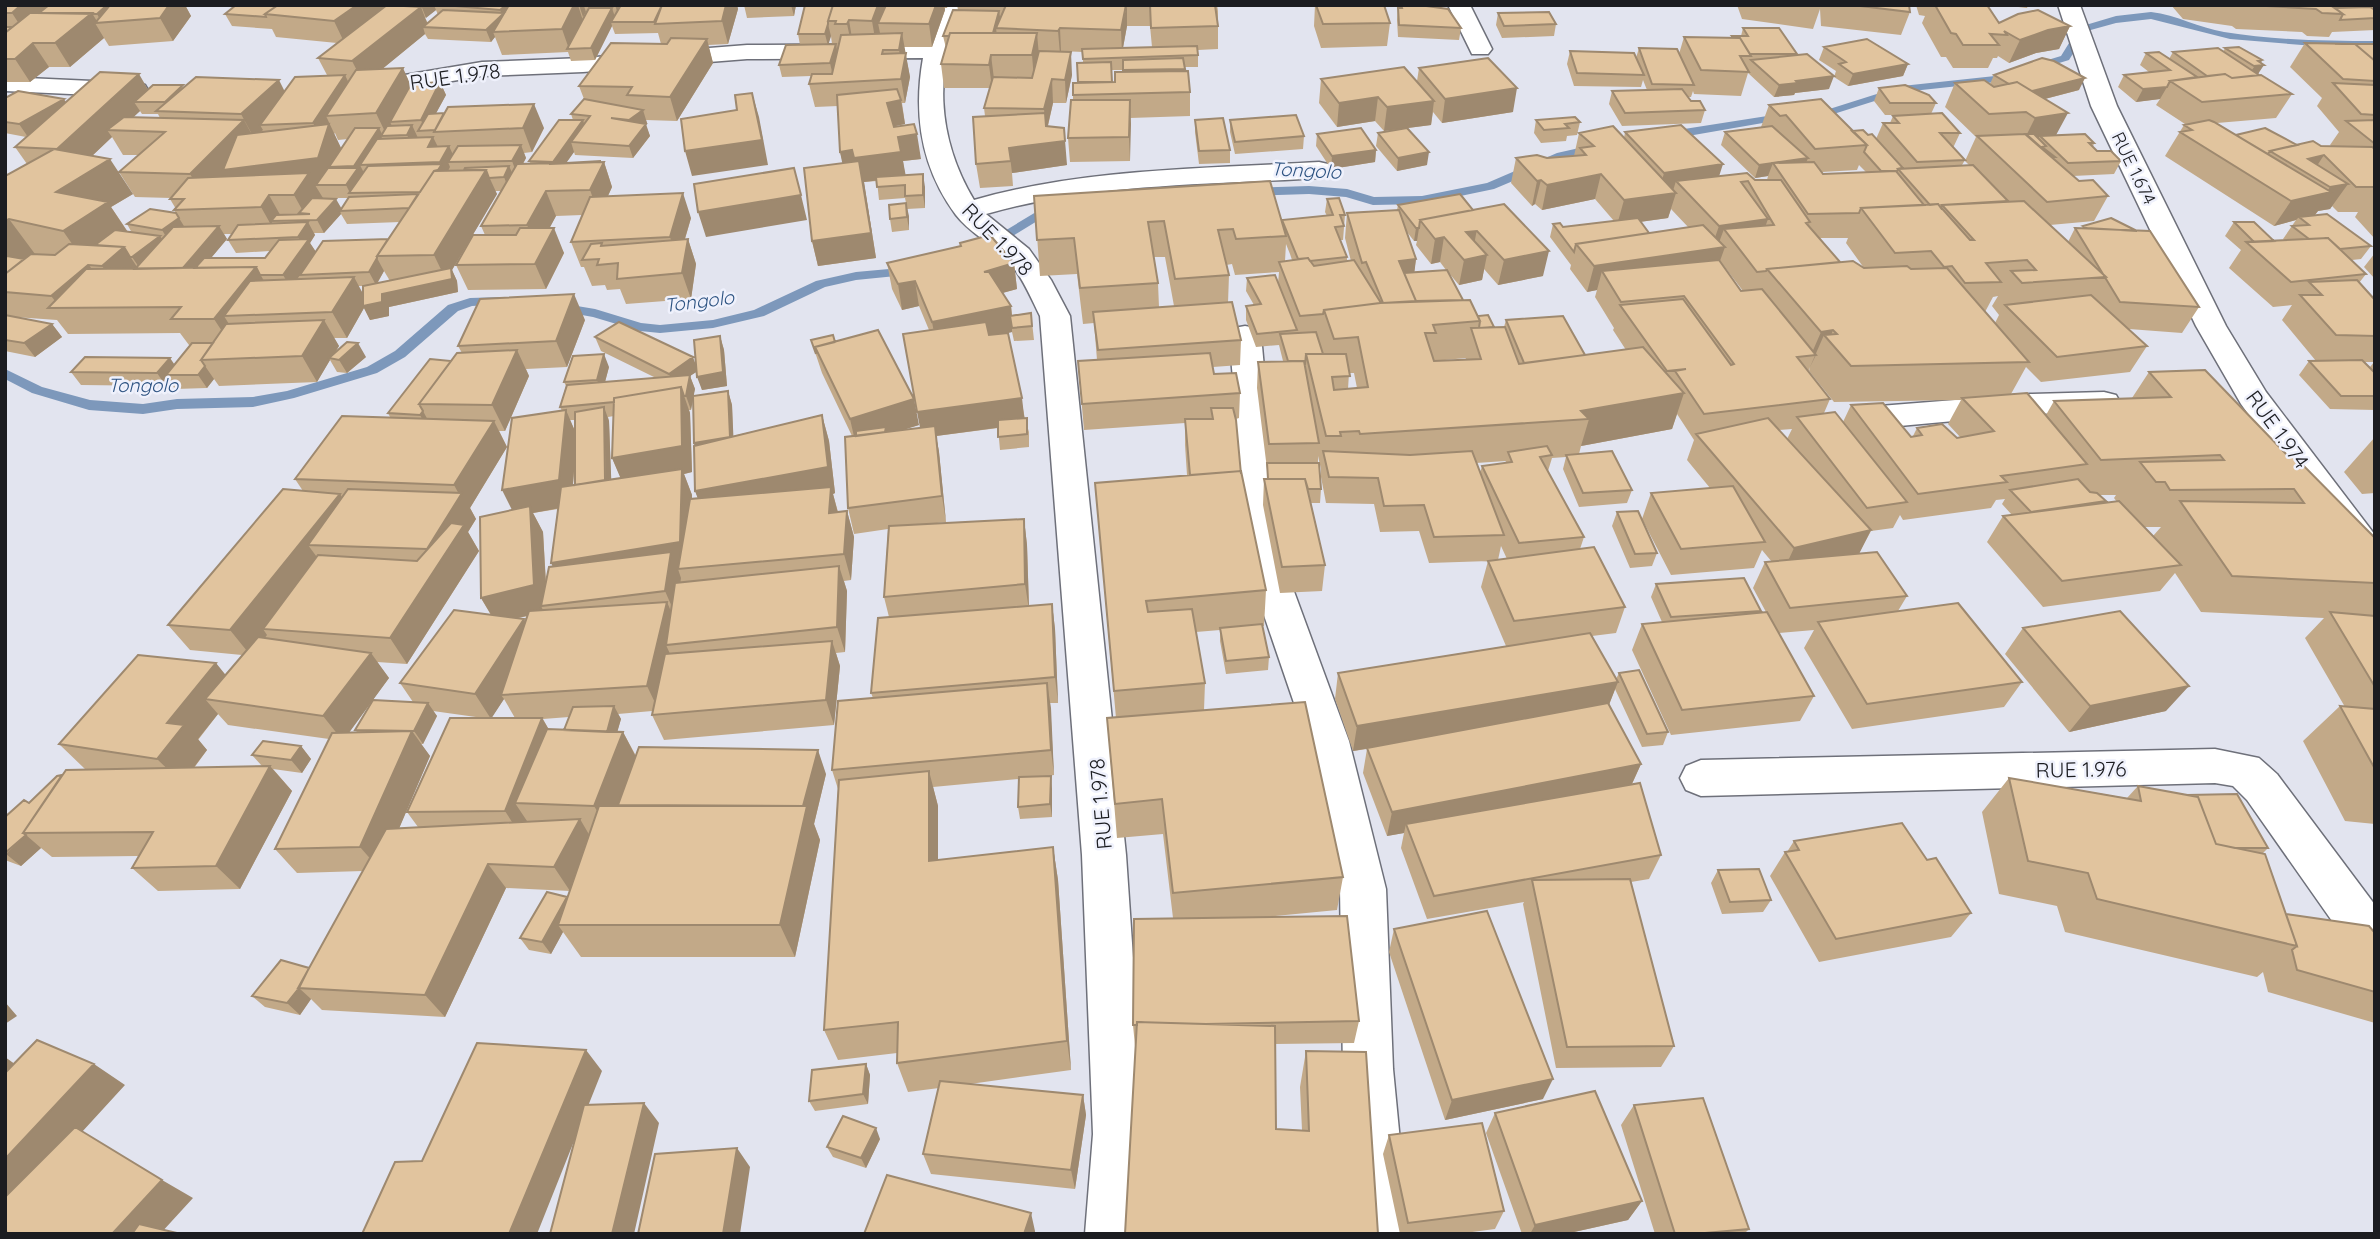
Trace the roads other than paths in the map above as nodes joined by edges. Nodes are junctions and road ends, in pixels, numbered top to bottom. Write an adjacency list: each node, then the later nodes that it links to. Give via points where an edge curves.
1 (958, 5): 6 (street)
2 (1459, 5): 5 (street)
3 (2071, 12): 13 (street, RUE 1.674, via 2104,106)
4 (496, 47): 7 (street)
5 (1480, 49)
6 (936, 51): 7 (street, RUE 1.978, via 747,52); 12 (street, RUE 1.978, via 930,117 951,187)
7 (482, 69): 10 (street, RUE 1.978)
8 (5, 84): 9 (street)
9 (159, 91)
10 (339, 92)
11 (1319, 170): 12 (street, via 1084,185 1025,194)
12 (988, 230): 20 (street, RUE 1.978, via 1041,286 1055,316 1104,855 1119,1134)
13 (2211, 326): 17 (street, RUE 1.974, via 2239,398)
14 (1245, 335): 21 (street, via 1249,449 1273,586 1328,741 1363,889 1368,1069)
15 (2127, 401): 16 (street)
16 (1867, 418)
17 (2375, 562)
18 (1701, 778): 19 (street, RUE 1.976, via 2215,766 2244,770 2262,787)
19 (2375, 943)
20 (1112, 1234)
21 (1382, 1234)

